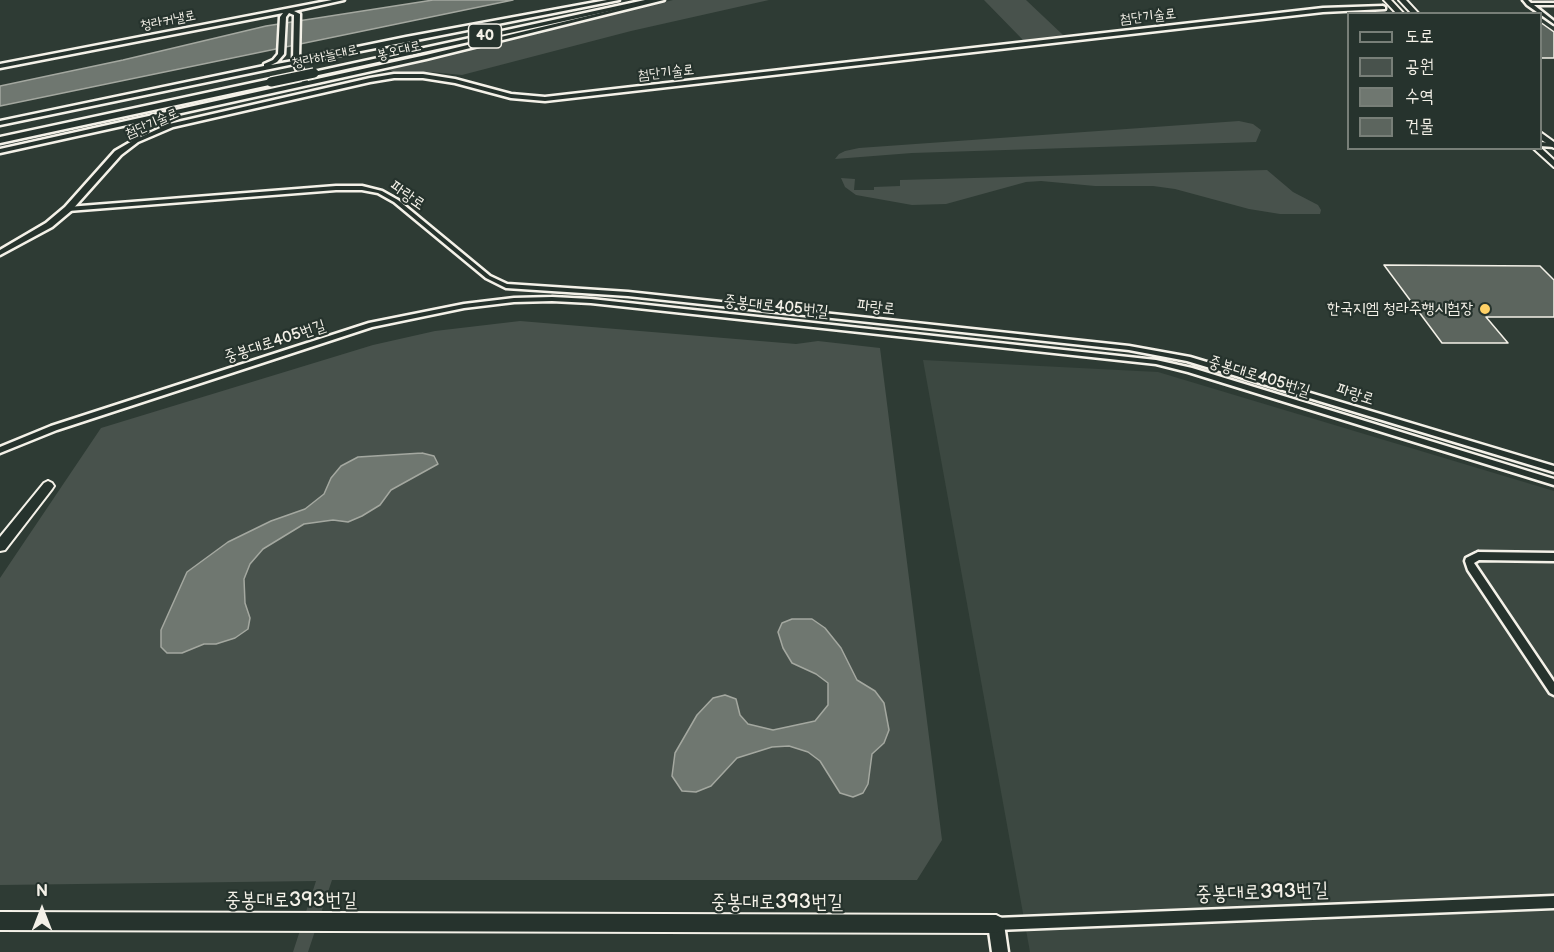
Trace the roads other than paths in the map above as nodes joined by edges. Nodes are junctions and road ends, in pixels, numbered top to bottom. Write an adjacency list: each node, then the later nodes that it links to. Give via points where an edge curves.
1 (288, 0): 12 (street)
2 (341, 0): 12 (street, 청라커낼로)
3 (617, 0): 18 (street, 봉오대로 / 40); 24 (highway, 청라하늘대로 / 40)
4 (656, 0): 24 (highway, 청라하늘대로 / 40)
5 (661, 0): 27 (street, 봉오대로 / 40)
6 (1375, 0): 13 (main road)
7 (1387, 0): 14 (main road)
8 (1395, 0): 15 (main road)
9 (1402, 0): 16 (main road)
10 (1531, 3): 11 (street); 17 (street)
11 (1554, 5)
12 (288, 10): 19 (street, via 297,14); 20 (street, via 283,17); 23 (street, 청라커낼로)
13 (1386, 11): 35 (street, 첨단기술로, via 1323,10 545,99 511,96 423,76 378,78 171,126 118,153)
14 (1399, 12)
15 (1407, 12)
16 (1414, 12)
17 (1554, 21)
18 (353, 50): 19 (street, via 308,56); 21 (street, 봉오대로 / 40)
19 (297, 51): 21 (street)
20 (281, 54): 22 (street); 25 (street, via 270,64)
21 (296, 62): 22 (street, 봉오대로 / 40); 27 (street)
22 (286, 64): 25 (street, 봉오대로 / 40); 28 (street)
23 (0, 66)
24 (314, 70): 26 (highway, 청라하늘대로 / 40, bridge)
25 (246, 71): 29 (street, 봉오대로 / 40)
26 (270, 80): 30 (highway, 청라하늘대로 / 40); 31 (highway, 청라하늘대로 / 40)
27 (307, 84): 28 (street, 봉오대로 / 40)
28 (294, 87): 33 (street, 봉오대로 / 40)
29 (0, 123)
30 (0, 134)
31 (0, 140)
32 (1539, 150): 34 (main road)
33 (0, 151)
34 (1554, 165)
35 (68, 209): 36 (street, 첨단기술로, via 49,225); 38 (street, 파랑로, via 362,188 396,201 488,277 506,286 628,294 1129,348 1187,359)
36 (0, 253)
37 (0, 450): 39 (street, 중봉대로405번길, via 54,428 371,325 464,306 552,299 1156,362)
38 (1554, 469)
39 (1554, 482)
40 (48, 486): 41 (main road)
41 (0, 546)
42 (1554, 556): 43 (street, via 1478,556 1469,561)
43 (1554, 690)
44 (1554, 902): 46 (street, 중봉대로393번길)
45 (0, 921): 46 (main road, 중봉대로393번길)
46 (996, 924): 47 (street)
47 (1000, 952)

